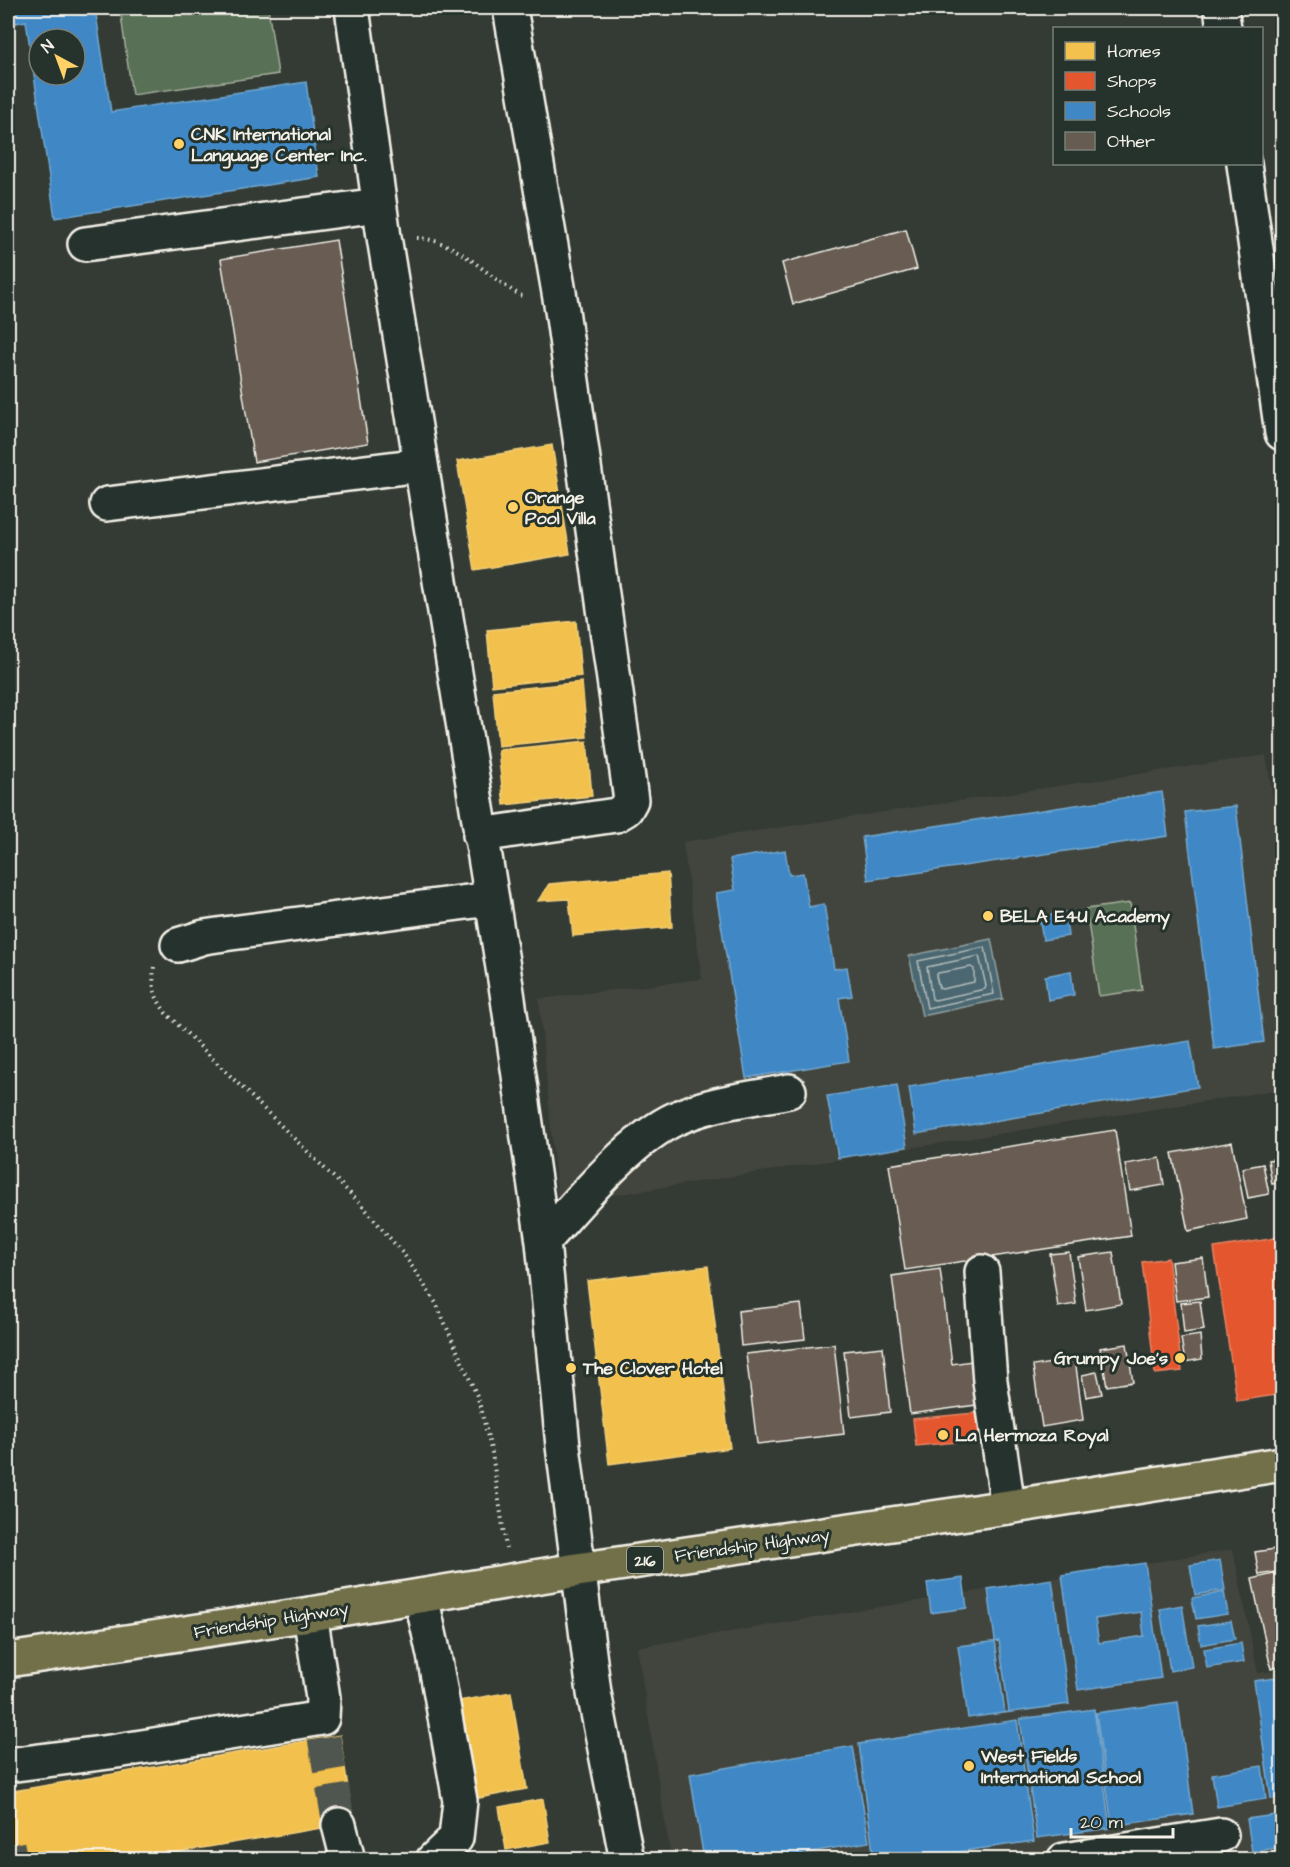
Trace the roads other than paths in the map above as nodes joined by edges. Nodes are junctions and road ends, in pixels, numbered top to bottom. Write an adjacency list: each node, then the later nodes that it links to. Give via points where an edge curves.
1 (352, 8): 6 (street)
2 (510, 8): 11 (street, via 562,310 631,800 626,809 616,814)
3 (1221, 8): 4 (street)
4 (1224, 27)
5 (1244, 165): 8 (street)
6 (380, 205): 7 (street); 9 (street)
7 (85, 244)
8 (1282, 433)
9 (421, 465): 10 (street); 11 (street)
10 (107, 504)
11 (480, 835): 12 (street)
12 (490, 899): 13 (street, via 231,933); 15 (street)
13 (178, 945)
14 (789, 1091): 15 (street, via 704,1108 653,1132 590,1190)
15 (543, 1242): 19 (street)
16 (982, 1272): 18 (street, via 990,1381)
17 (1282, 1464): 18 (main road, Friendship Highway / 216)
18 (1008, 1507): 19 (main road, Friendship Highway / 216)
19 (578, 1570): 20 (main road, Friendship Highway / 216); 28 (street, via 594,1693)
20 (421, 1596): 21 (main road, Friendship Highway / 216); 27 (street, via 460,1801 456,1838)
21 (310, 1614): 22 (main road, Friendship Highway / 216); 23 (street, via 323,1698 323,1728)
22 (8, 1660)
23 (8, 1765)
24 (339, 1825): 26 (street)
25 (1221, 1835): 29 (street)
26 (348, 1860)
27 (433, 1860)
28 (627, 1860)
29 (1064, 1860)

